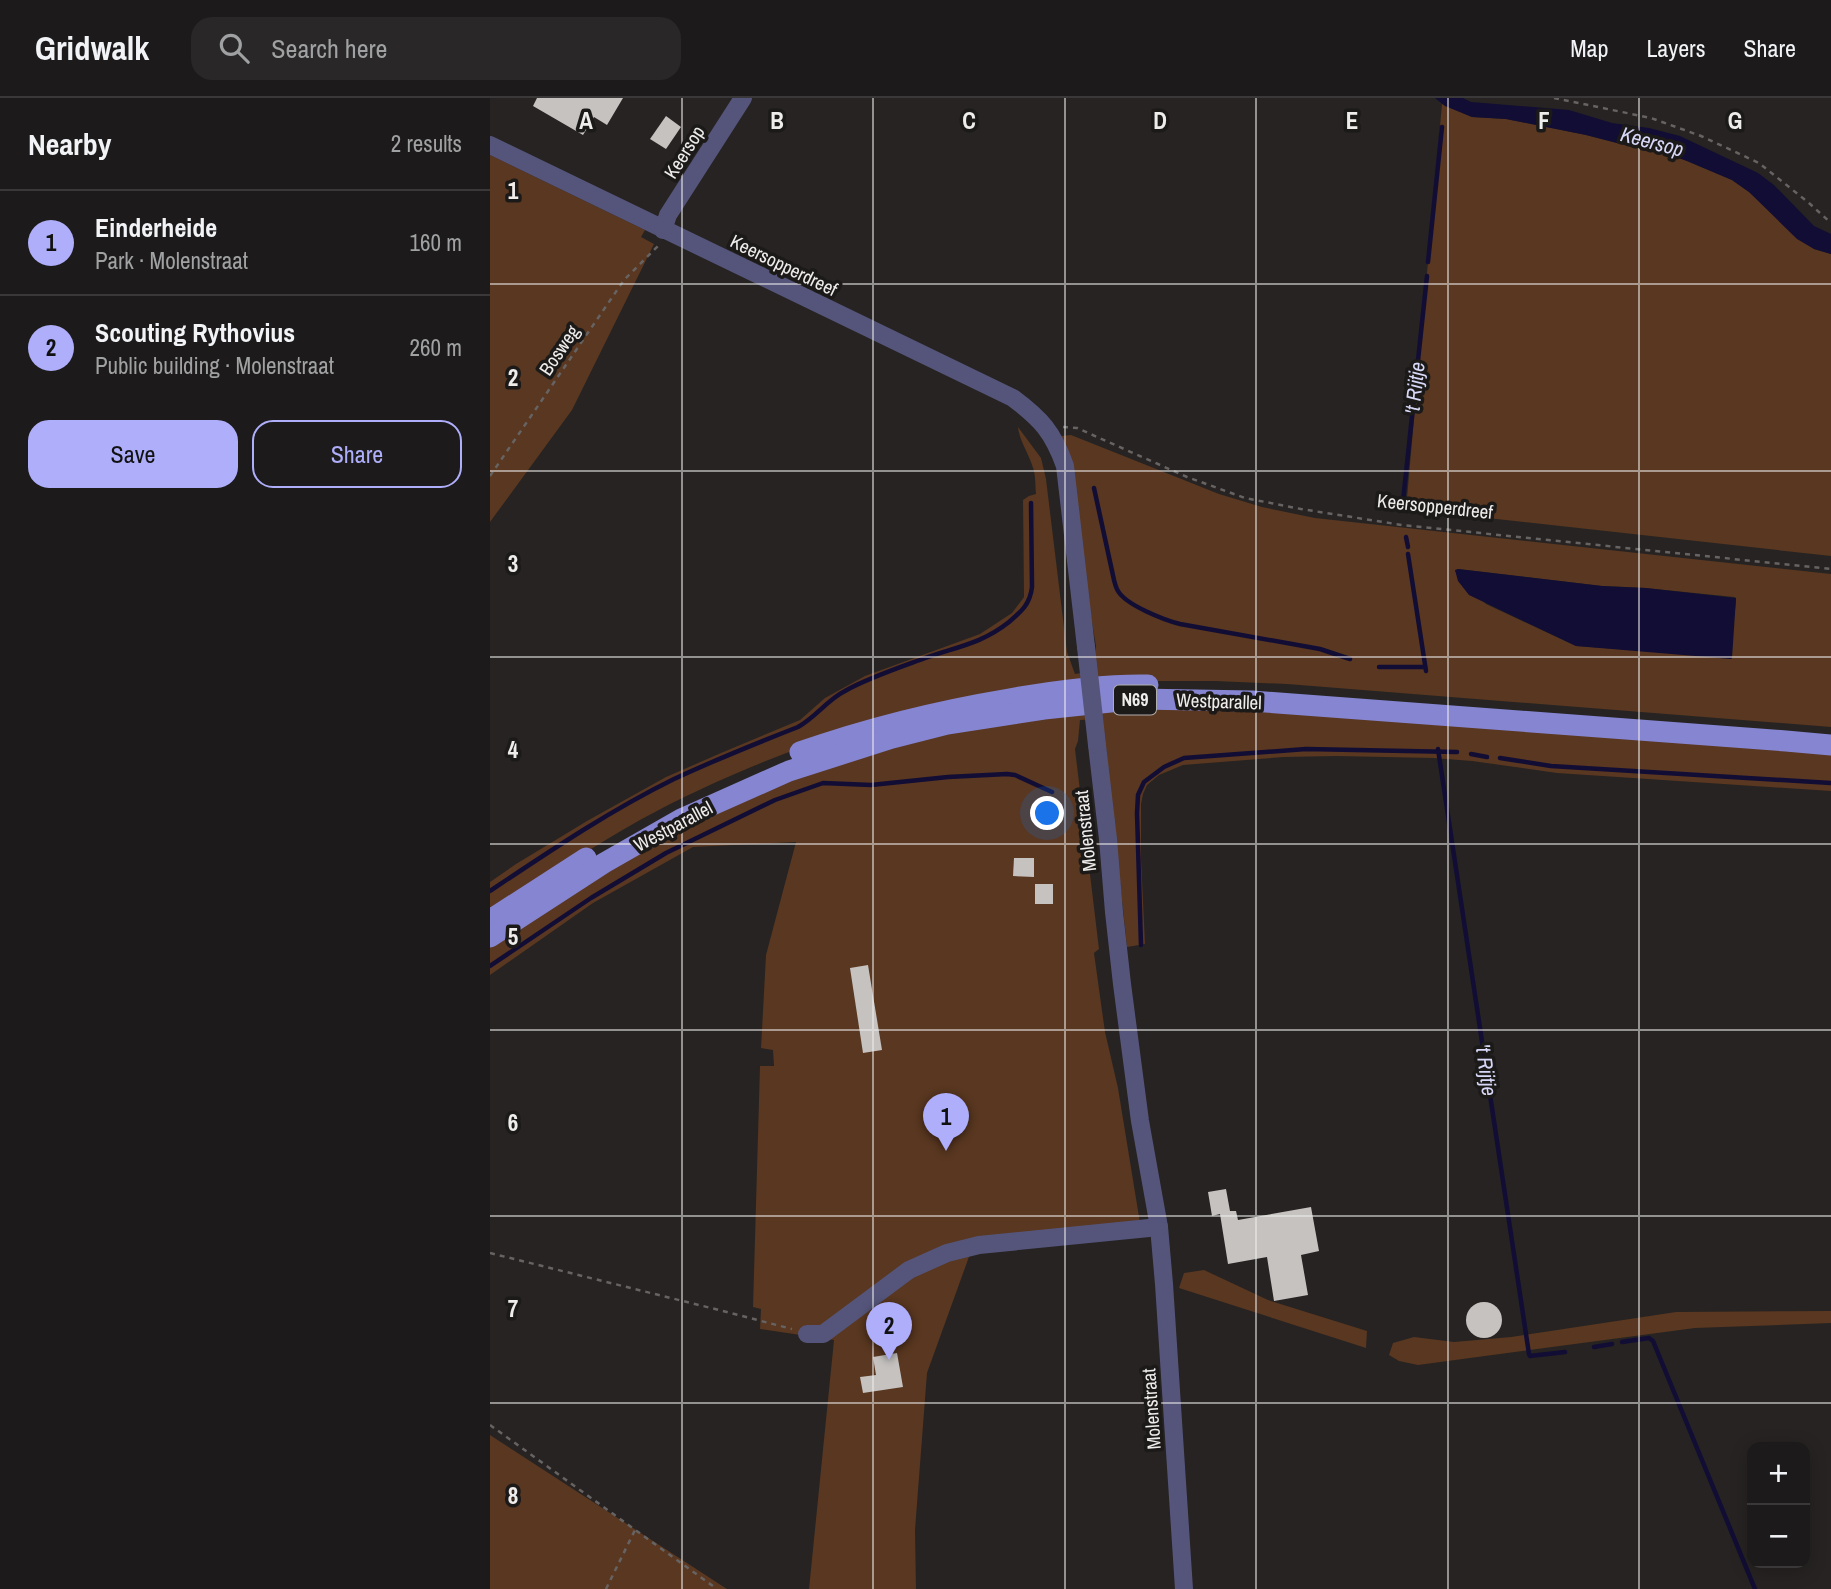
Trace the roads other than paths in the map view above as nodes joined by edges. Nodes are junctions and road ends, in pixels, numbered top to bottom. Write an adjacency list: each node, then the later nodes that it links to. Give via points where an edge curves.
1 (743, 98): 3 (street, Keersop, via 668,215)
2 (490, 145): 3 (street, Keersopperdreef)
3 (661, 238): 4 (street, Keersopperdreef, via 1013,398)
4 (1051, 433): 9 (street, Molenstraat, bridge, via 1065,466 1124,998)
5 (1831, 731): 7 (main road, Westparallel / N69, via 1252,687 1138,685 1044,693 947,709 866,730 732,779 599,850)
6 (1831, 746): 8 (main road, Westparallel / N69, via 1252,701 1139,699 1044,709 947,724 789,771 681,819)
7 (490, 920)
8 (490, 937)
9 (1158, 1227): 10 (street, via 979,1245 947,1253 909,1270 823,1334); 11 (street, Molenstraat)
10 (807, 1334)
11 (1184, 1589)

